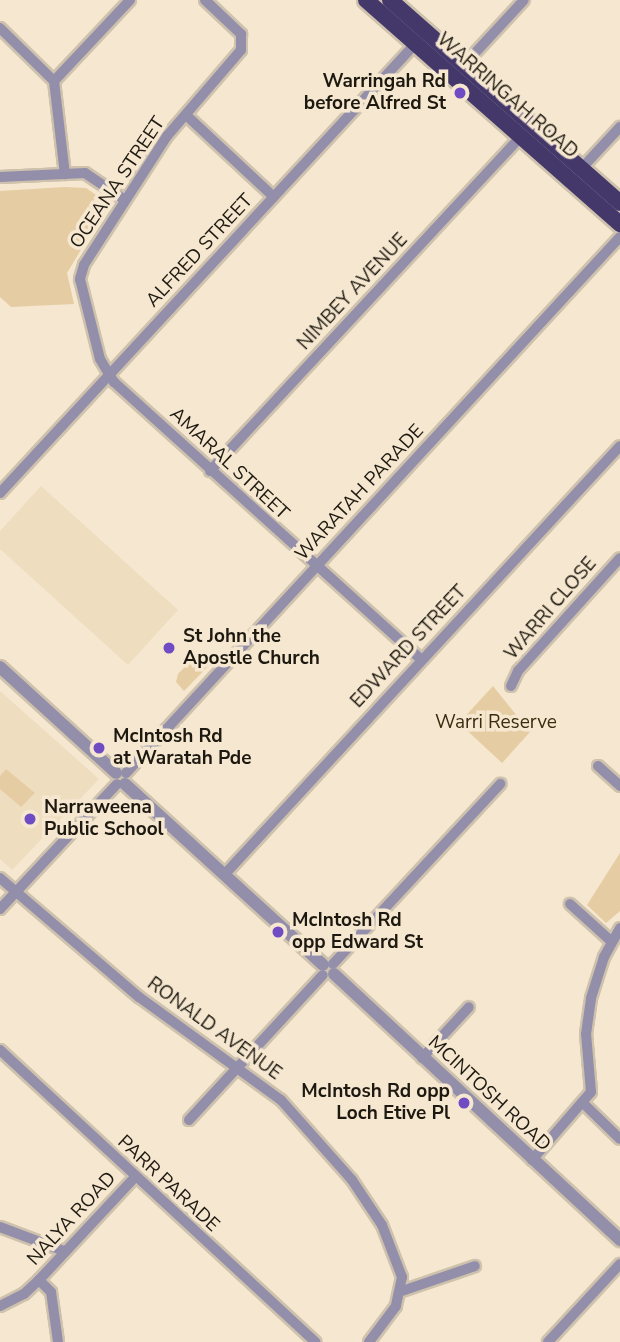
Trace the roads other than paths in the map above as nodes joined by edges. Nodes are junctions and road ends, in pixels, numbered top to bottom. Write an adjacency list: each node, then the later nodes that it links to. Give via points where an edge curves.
1 (130, 0): 9 (street)
2 (205, 0): 10 (street, OCEANA STREET, via 241,34 241,50)
3 (366, 0): 7 (highway, WARRINGAH ROAD)
4 (390, 0): 7 (highway, WARRINGAH ROAD)
5 (524, 0): 8 (street)
6 (0, 28): 9 (street)
7 (421, 38): 8 (highway, WARRINGAH ROAD); 12 (highway, WARRINGAH ROAD); 16 (street, ALFRED STREET)
8 (464, 65): 13 (highway, WARRINGAH ROAD)
9 (54, 81): 14 (street)
10 (186, 115): 16 (street); 17 (street, OCEANA STREET)
11 (620, 127): 13 (street)
12 (521, 136): 19 (highway, WARRINGAH ROAD); 23 (street, NIMBEY AVENUE)
13 (582, 169): 18 (highway, WARRINGAH ROAD)
14 (65, 174): 15 (street); 17 (street, via 85,173)
15 (0, 177)
16 (274, 197): 21 (street, ALFRED STREET)
17 (125, 200): 21 (street, OCEANA STREET, via 80,275)
18 (620, 203)
19 (620, 224)
20 (620, 237): 26 (street, WARATAH PARADE)
21 (108, 376): 23 (street, AMARAL STREET); 24 (street, ALFRED STREET)
22 (620, 446): 27 (street, EDWARD STREET)
23 (211, 471): 26 (street, AMARAL STREET)
24 (0, 493)
25 (620, 558): 29 (street, WARRI CLOSE, via 518,671)
26 (316, 565): 27 (street, AMARAL STREET); 31 (street, WARATAH PARADE)
27 (421, 659): 34 (street, EDWARD STREET)
28 (0, 667): 31 (street, MCINTOSH ROAD)
29 (511, 686)
30 (598, 766): 33 (street)
31 (121, 779): 34 (street, MCINTOSH ROAD); 36 (street, WARATAH PARADE)
32 (500, 784): 41 (street)
33 (620, 786)
34 (225, 874): 41 (street, MCINTOSH ROAD)
35 (0, 878): 36 (street, RONALD AVENUE)
36 (16, 892): 38 (street, WARATAH PARADE); 45 (street, RONALD AVENUE, via 139,997)
37 (570, 904): 40 (street)
38 (0, 909)
39 (620, 928): 40 (street)
40 (611, 941): 46 (street, via 591,998 586,1034 593,1078)
41 (328, 970): 44 (street, MCINTOSH ROAD); 45 (street)
42 (470, 1007): 44 (street)
43 (0, 1050): 50 (street, PARR PARADE)
44 (422, 1058): 49 (street, MCINTOSH ROAD)
45 (237, 1064): 47 (street); 57 (street, RONALD AVENUE, via 318,1137 352,1180 382,1224 402,1277)
46 (584, 1104): 48 (street); 49 (street)
47 (189, 1120)
48 (620, 1139)
49 (533, 1160): 52 (street, MCINTOSH ROAD)
50 (134, 1178): 53 (street, NALYA ROAD); 60 (street, PARR PARADE)
51 (0, 1227): 53 (street)
52 (620, 1240)
53 (64, 1251): 56 (street, NALYA ROAD)
54 (620, 1264): 62 (street)
55 (475, 1266): 57 (street)
56 (39, 1280): 58 (street, NALYA ROAD); 59 (street, via 51,1292)
57 (402, 1290): 61 (street)
58 (0, 1306)
59 (58, 1342)
60 (315, 1342)
61 (369, 1342)
62 (548, 1342)

